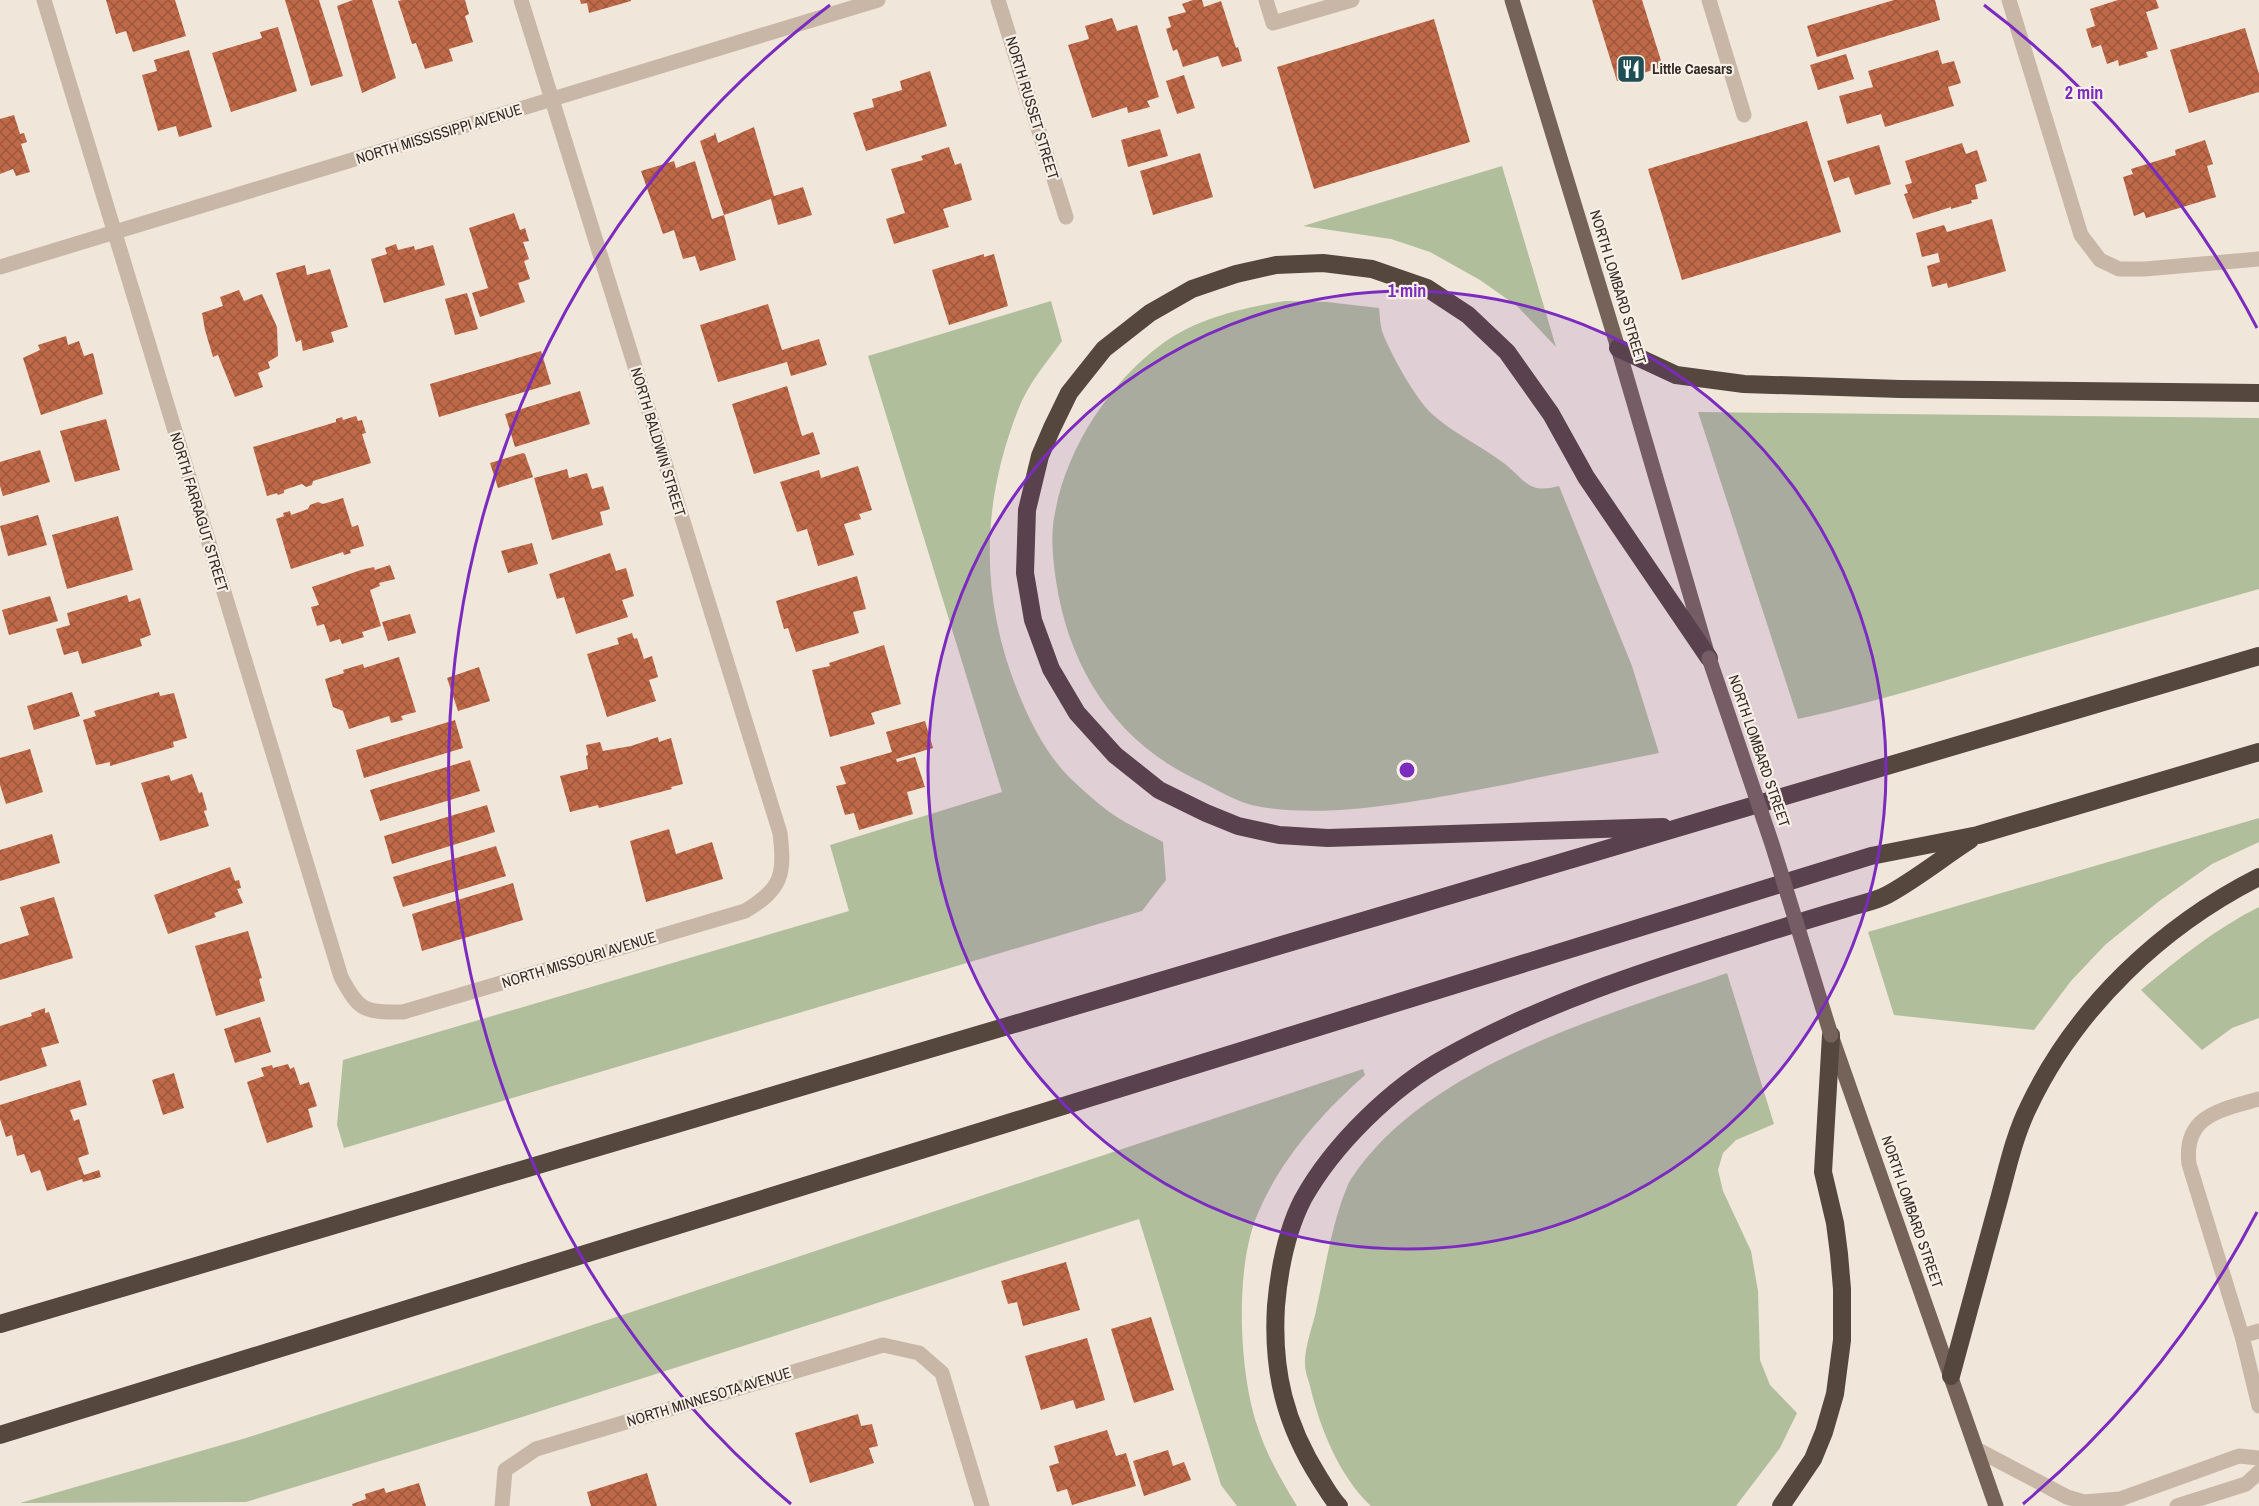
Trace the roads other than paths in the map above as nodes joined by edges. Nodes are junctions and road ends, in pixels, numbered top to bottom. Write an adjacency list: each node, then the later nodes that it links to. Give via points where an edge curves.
1 (44, 0): 13 (street, NORTH FARRAGUT STREET)
2 (521, 0): 10 (street, NORTH BALDWIN STREET)
3 (878, 0): 10 (street, NORTH MISSISSIPPI AVENUE)
4 (998, 0): 12 (street, NORTH RUSSET STREET)
5 (1266, 0): 6 (street, via 1273,23)
6 (1352, 0)
7 (1512, 0): 16 (main road, NORTH LOMBARD STREET)
8 (1709, 0): 11 (street)
9 (2009, 0): 14 (street, via 2081,236 2100,260 2119,269 2145,269)
10 (552, 100): 13 (street, NORTH MISSISSIPPI AVENUE); 24 (street, NORTH BALDWIN STREET, via 780,833 783,861)
11 (1744, 115)
12 (1066, 217)
13 (114, 232): 15 (street, NORTH MISSISSIPPI AVENUE); 25 (street, NORTH FARRAGUT STREET, via 340,977 354,1001)
14 (2259, 259)
15 (0, 267)
16 (1618, 348): 17 (highway, via 1676,375 1744,384); 19 (main road, NORTH LOMBARD STREET)
17 (2259, 393)
18 (2259, 656): 21 (highway)
19 (1709, 658): 21 (highway, via 1507,352 1468,315 1427,288 1372,269 1323,263 1276,265 1192,289 1150,313 1104,349 1069,393 1040,456 1027,510 1025,573 1034,620 1050,669 1077,713 1114,755 1159,790 1238,826 1319,838); 26 (main road, NORTH LOMBARD STREET, bridge)
20 (2259, 752): 22 (highway)
21 (1689, 826): 28 (highway)
22 (1978, 835): 33 (highway, via 1871,856); 39 (highway, via 1885,896 1688,957 1514,1024 1445,1057 1395,1093 1359,1126 1328,1161 1302,1201 1278,1285 1275,1330 1279,1381 1289,1420 1304,1454)
23 (2259, 877): 31 (highway, via 2192,915 2164,937 2086,1015 2055,1056 2028,1107 2012,1153)
24 (776, 885): 25 (street, NORTH MISSOURI AVENUE, via 765,899 745,911 403,1012)
25 (373, 1012)
26 (1831, 1035): 31 (main road, NORTH LOMBARD STREET); 40 (highway, via 1824,1172 1839,1254 1842,1340 1835,1394 1824,1432 1813,1459)
27 (2259, 1099): 30 (street, via 2206,1116 2190,1137 2187,1150 2188,1164)
28 (0, 1324)
29 (2259, 1330): 30 (street)
30 (2242, 1336): 32 (street)
31 (1952, 1376): 34 (main road, NORTH LOMBARD STREET)
32 (2259, 1406)
33 (0, 1435)
34 (1976, 1449): 35 (street, via 2067,1497 2084,1502 2120,1499 2239,1456); 41 (main road, NORTH LOMBARD STREET)
35 (2259, 1458)
36 (2259, 1472): 42 (street, via 2246,1484)
37 (502, 1506): 38 (street, NORTH MINNESOTA AVENUE, via 504,1470 536,1449 883,1345 919,1353 942,1373)
38 (982, 1506)
39 (1339, 1506)
40 (1781, 1506)
41 (1996, 1506)
42 (2177, 1506)

